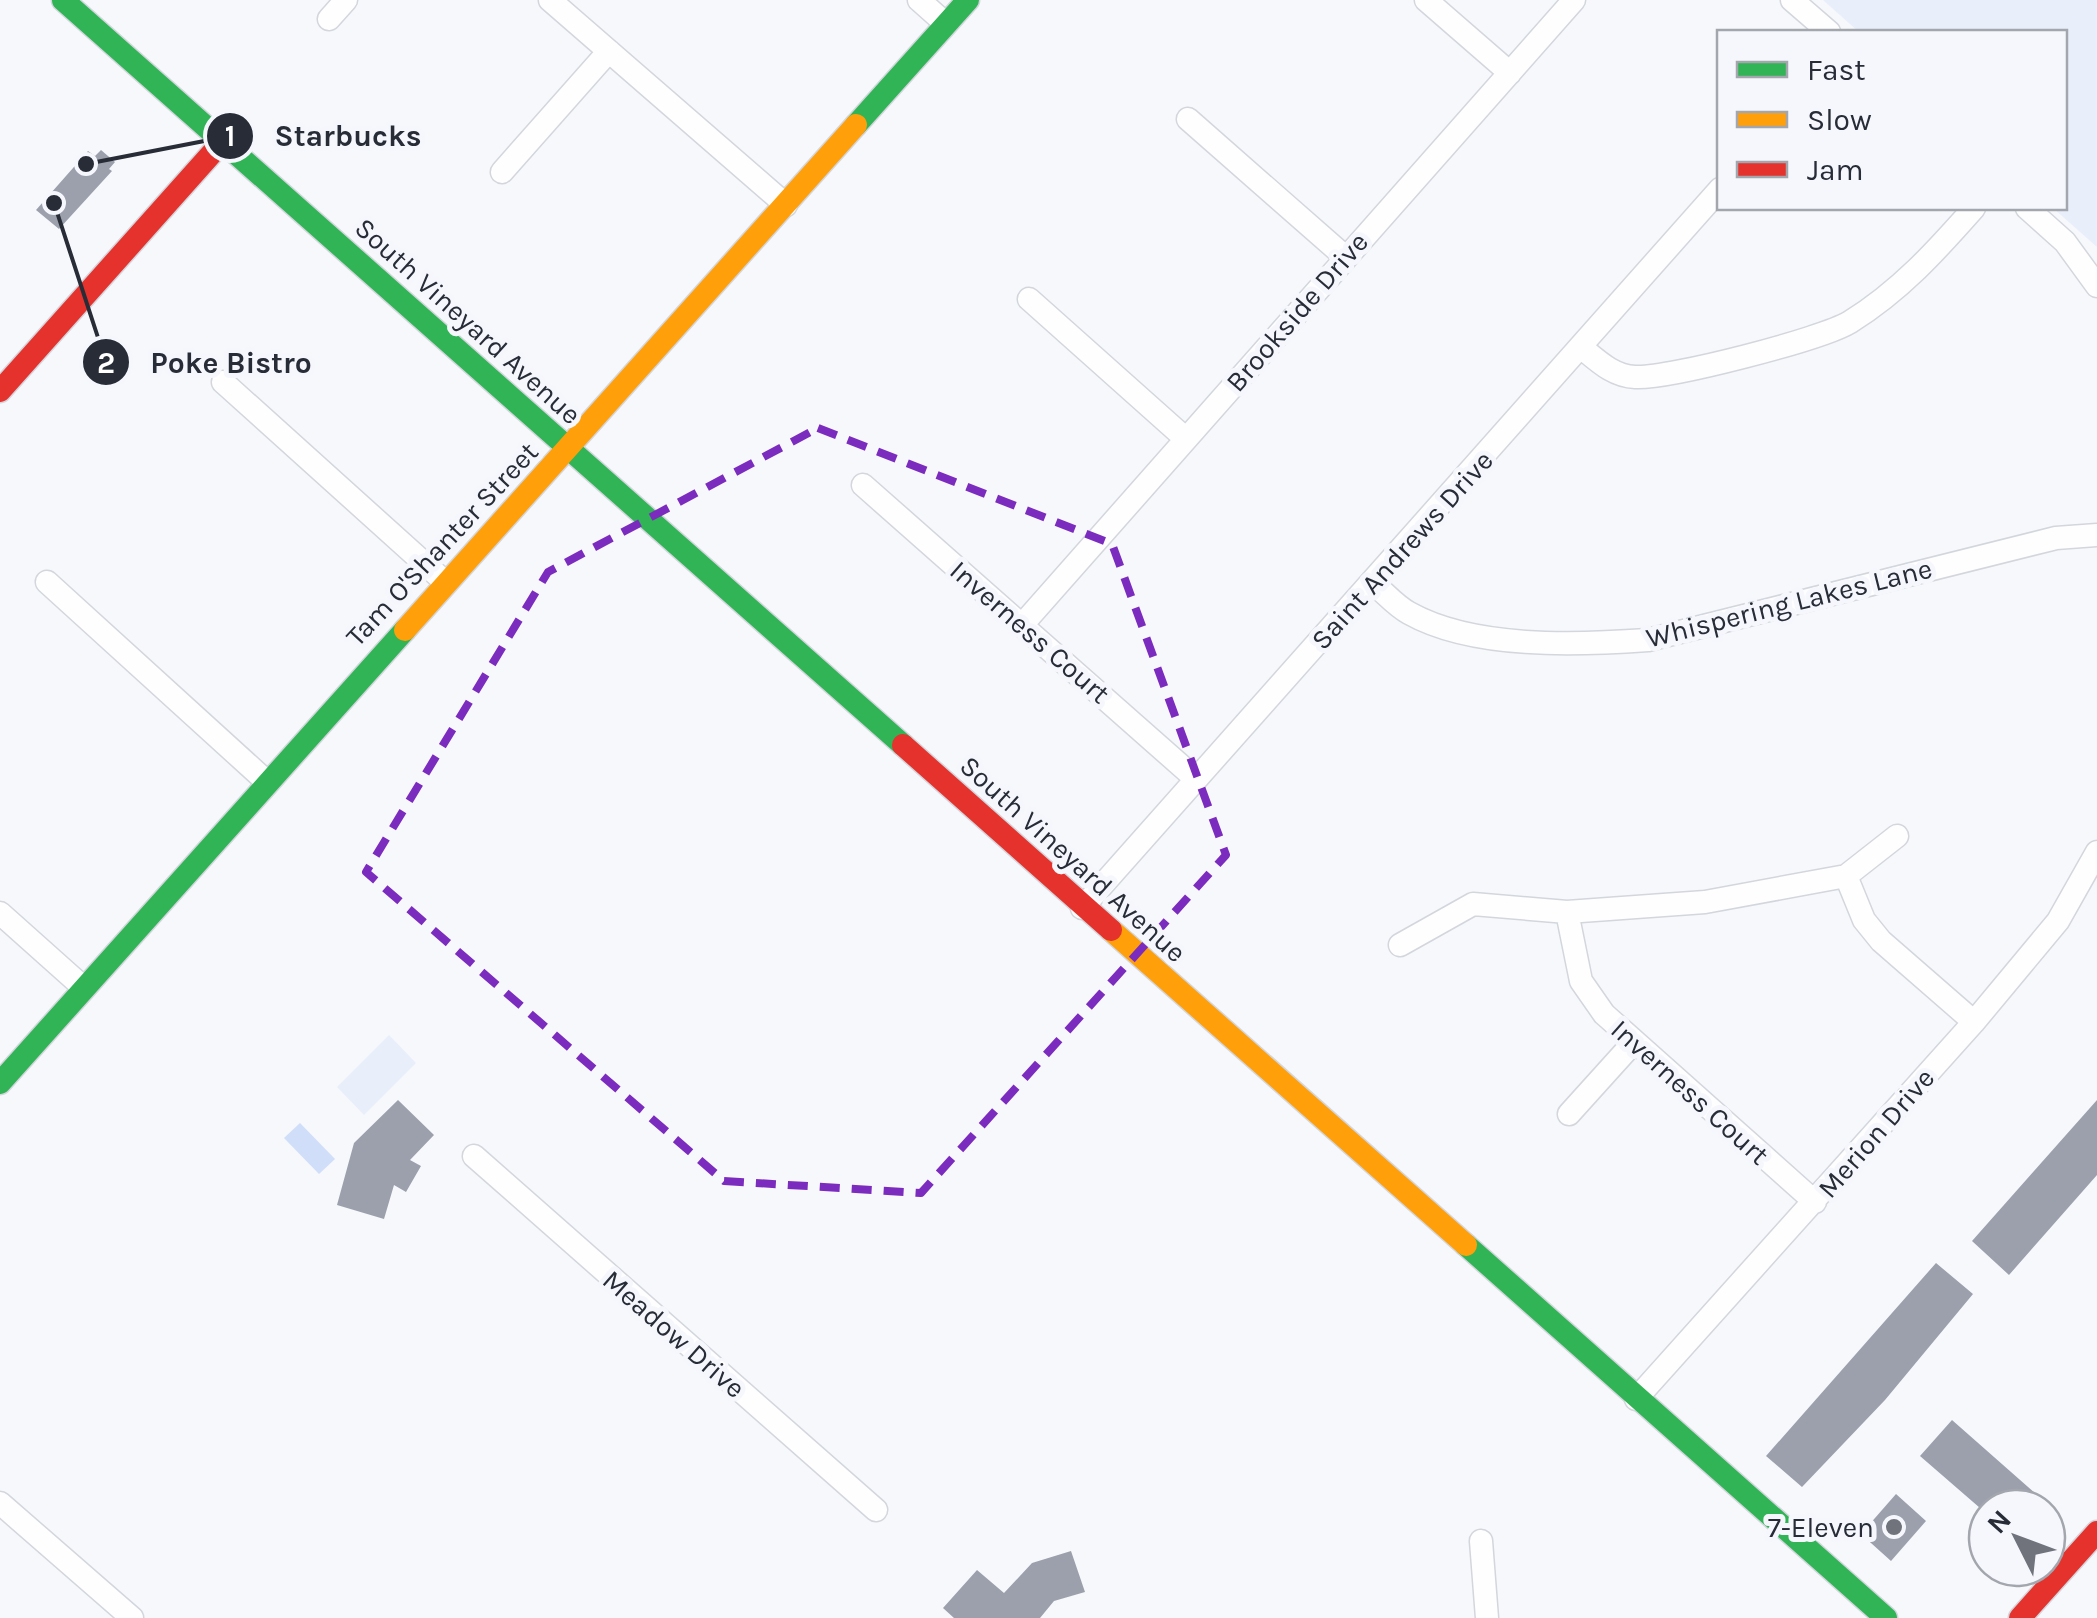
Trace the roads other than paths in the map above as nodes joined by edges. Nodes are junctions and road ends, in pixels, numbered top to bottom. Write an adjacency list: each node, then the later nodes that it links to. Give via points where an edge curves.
1 (63, 0): 15 (main road, South Vineyard Avenue)
2 (346, 0): 9 (street)
3 (550, 0): 12 (street)
4 (919, 0): 10 (street)
5 (968, 0): 10 (main road, Tam O'Shanter Street)
6 (1426, 0): 13 (street)
7 (1574, 0): 13 (street, Brookside Drive)
8 (1792, 0): 11 (street)
9 (330, 18)
10 (946, 24): 18 (main road, Tam O'Shanter Street)
11 (1827, 30)
12 (608, 51): 16 (street); 18 (street)
13 (1510, 73): 21 (street, Brookside Drive)
14 (1188, 119): 21 (street)
15 (222, 142): 26 (main road); 28 (main road, South Vineyard Avenue)
16 (502, 172)
17 (1717, 193): 24 (street, Saint Andrews Drive)
18 (786, 205): 28 (main road, Tam O'Shanter Street)
19 (1972, 210): 24 (street, via 1912,278 1848,324 1784,346 1636,378 1610,370)
20 (2029, 210): 22 (street, via 2065,242)
21 (1344, 256): 27 (street, Brookside Drive)
22 (2097, 286)
23 (1029, 300): 27 (street)
24 (1582, 348): 33 (street, Saint Andrews Drive)
25 (223, 382): 32 (street)
26 (0, 391)
27 (1186, 439): 34 (street, Brookside Drive)
28 (568, 450): 32 (main road, Tam O'Shanter Street); 40 (main road, South Vineyard Avenue)
29 (863, 485): 34 (street, Inverness Court)
30 (2097, 535): 33 (street, Whispering Lakes Lane, via 2056,538 1648,640 1580,645 1464,634 1408,613)
31 (48, 582): 36 (street)
32 (445, 582): 36 (main road, Tam O'Shanter Street)
33 (1373, 584): 35 (street, Saint Andrews Drive)
34 (1022, 624): 35 (street, Inverness Court)
35 (1196, 779): 40 (street, Saint Andrews Drive)
36 (267, 782): 44 (main road, Tam O'Shanter Street)
37 (1897, 836): 39 (street)
38 (2097, 852): 45 (street, Merion Drive, via 2058,921)
39 (1846, 876): 41 (street, via 1705,902); 45 (street, via 1864,920 1882,941)
40 (1082, 908): 51 (main road, South Vineyard Avenue)
41 (1568, 912): 43 (street, via 1474,904); 46 (street, Inverness Court, via 1581,981)
42 (0, 913): 44 (street)
43 (1400, 945)
44 (84, 988): 47 (main road, Tam O'Shanter Street)
45 (1974, 1022): 50 (street, Merion Drive)
46 (1634, 1042): 48 (street); 50 (street, Inverness Court)
47 (0, 1084)
48 (1569, 1114)
49 (474, 1156): 53 (street, Meadow Drive)
50 (1815, 1202): 51 (street, Merion Drive)
51 (1636, 1399): 58 (main road, South Vineyard Avenue)
52 (0, 1502): 56 (street)
53 (876, 1510)
54 (2097, 1532): 59 (main road)
55 (1481, 1541): 57 (street)
56 (132, 1618)
57 (1486, 1618)
58 (1886, 1618)
59 (2020, 1618)

